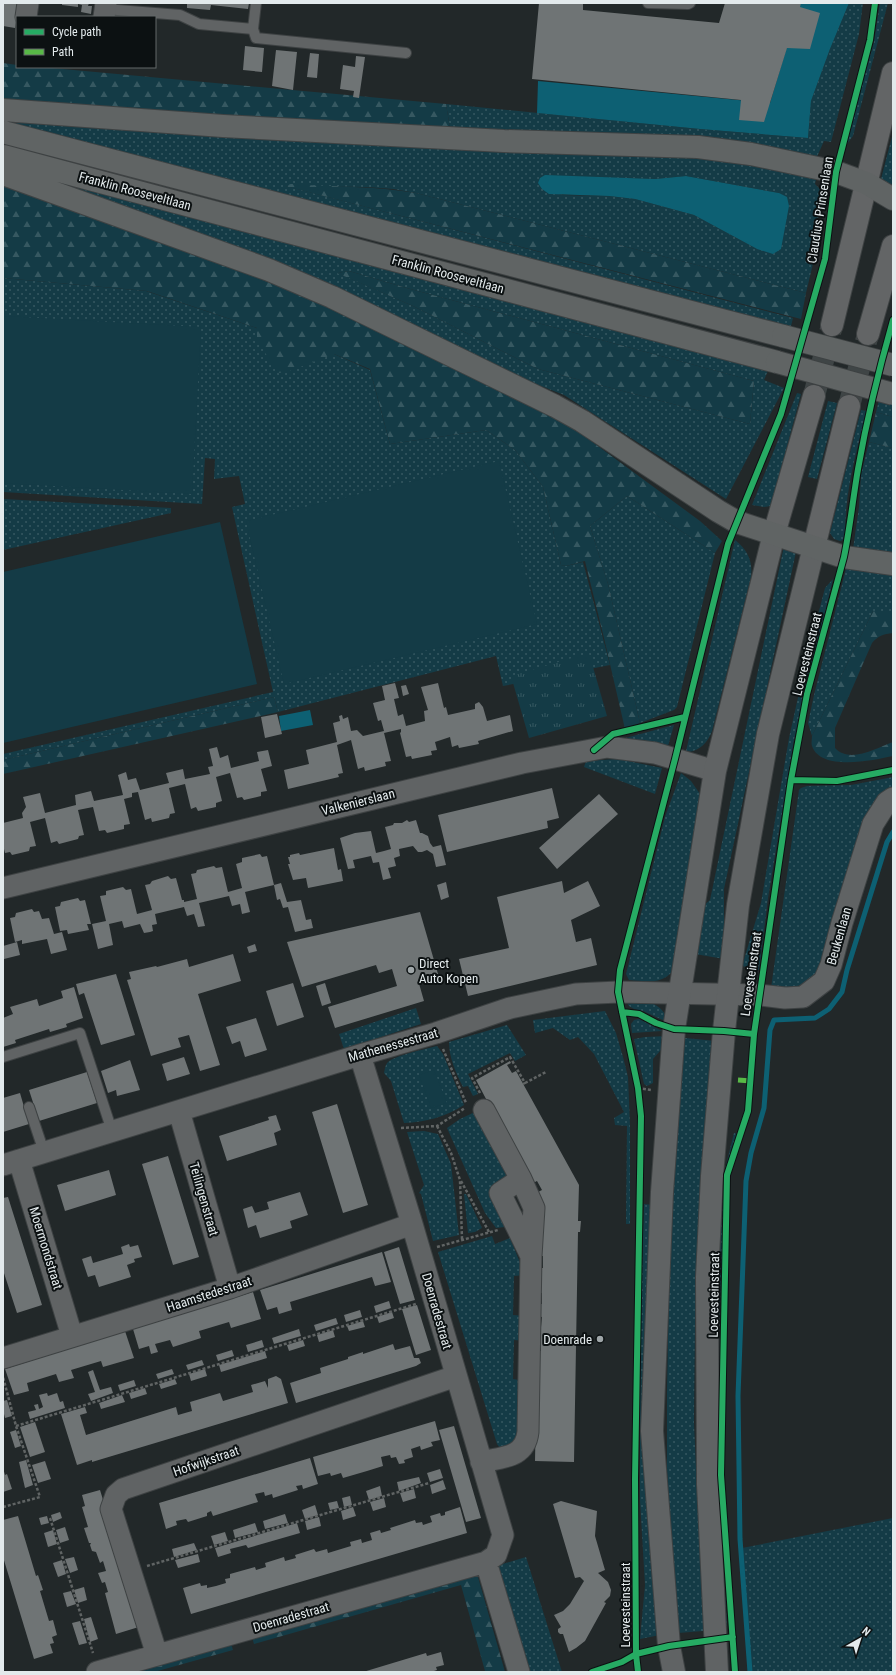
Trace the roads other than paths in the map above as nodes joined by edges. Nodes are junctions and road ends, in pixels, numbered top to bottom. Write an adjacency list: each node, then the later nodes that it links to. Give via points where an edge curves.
1 (28, 3): 6 (street)
2 (256, 3): 7 (lane)
3 (648, 3): 4 (lane)
4 (690, 3)
5 (105, 10): 7 (lane, via 180,15 198,24)
6 (26, 16)
7 (253, 29): 8 (lane, via 256,38)
8 (406, 53)
9 (893, 73): 14 (main road)
10 (3, 110): 14 (main road, via 223,126 504,141 698,147 751,154 836,172)
11 (3, 132): 19 (main road, Franklin Rooseveltlaan, bridge)
12 (3, 156): 20 (main road, Franklin Rooseveltlaan, bridge)
13 (3, 174): 23 (main road, via 269,270 332,297 555,406 582,421 718,511 737,522)
14 (866, 183): 15 (main road); 17 (main road)
15 (893, 199)
16 (893, 246): 18 (main road)
17 (832, 325)
18 (868, 334)
19 (893, 365)
20 (893, 394)
21 (814, 396): 23 (main road)
22 (849, 406): 24 (main road, Loevesteinstraat)
23 (774, 534): 24 (main road); 26 (street)
24 (814, 547): 25 (main road, via 844,557); 30 (street, Loevesteinstraat, via 768,734 738,905)
25 (893, 564)
26 (715, 771): 28 (street, Valkenierslaan, via 654,753 607,747 522,763); 29 (street)
27 (893, 798): 30 (street, Beukenlaan, via 887,802 873,824 824,981 803,997)
28 (3, 888)
29 (680, 994): 30 (street, Beukenlaan); 31 (street, Mathenessestraat, via 576,994 510,1008); 51 (street, via 674,1029 662,1192 652,1431 669,1646)
30 (728, 995): 52 (street, Loevesteinstraat, via 712,1176 707,1277 708,1484)
31 (360, 1055): 35 (street, Mathenessestraat); 40 (street, Doenradestraat)
32 (3, 1057): 36 (lane, via 80,1034)
33 (483, 1104): 39 (street)
34 (29, 1107): 37 (lane)
35 (179, 1111): 36 (street, Mathenessestraat); 42 (street, Teilingenstraat)
36 (112, 1131): 37 (street, Mathenessestraat)
37 (44, 1152): 38 (street, Mathenessestraat)
38 (11, 1162): 43 (street, Moermondstraat)
39 (521, 1179): 41 (street, via 534,1208); 41 (street, via 500,1193)
40 (412, 1224): 42 (street, Haamstedestraat); 45 (street, Doenradestraat)
41 (531, 1256): 46 (street, via 527,1442 522,1450)
42 (230, 1288): 43 (street, Haamstedestraat)
43 (72, 1336): 44 (street, Haamstedestraat)
44 (3, 1358)
45 (456, 1376): 46 (street, Doenradestraat); 48 (street, Hofwijkstraat, via 123,1489 116,1495 111,1509)
46 (481, 1462): 47 (street, Doenradestraat, via 503,1535 496,1555)
47 (486, 1562): 48 (street, Doenradestraat); 50 (street)
48 (157, 1655): 49 (street, Doenradestraat)
49 (98, 1672)
50 (519, 1672)
51 (674, 1672)
52 (717, 1672)

